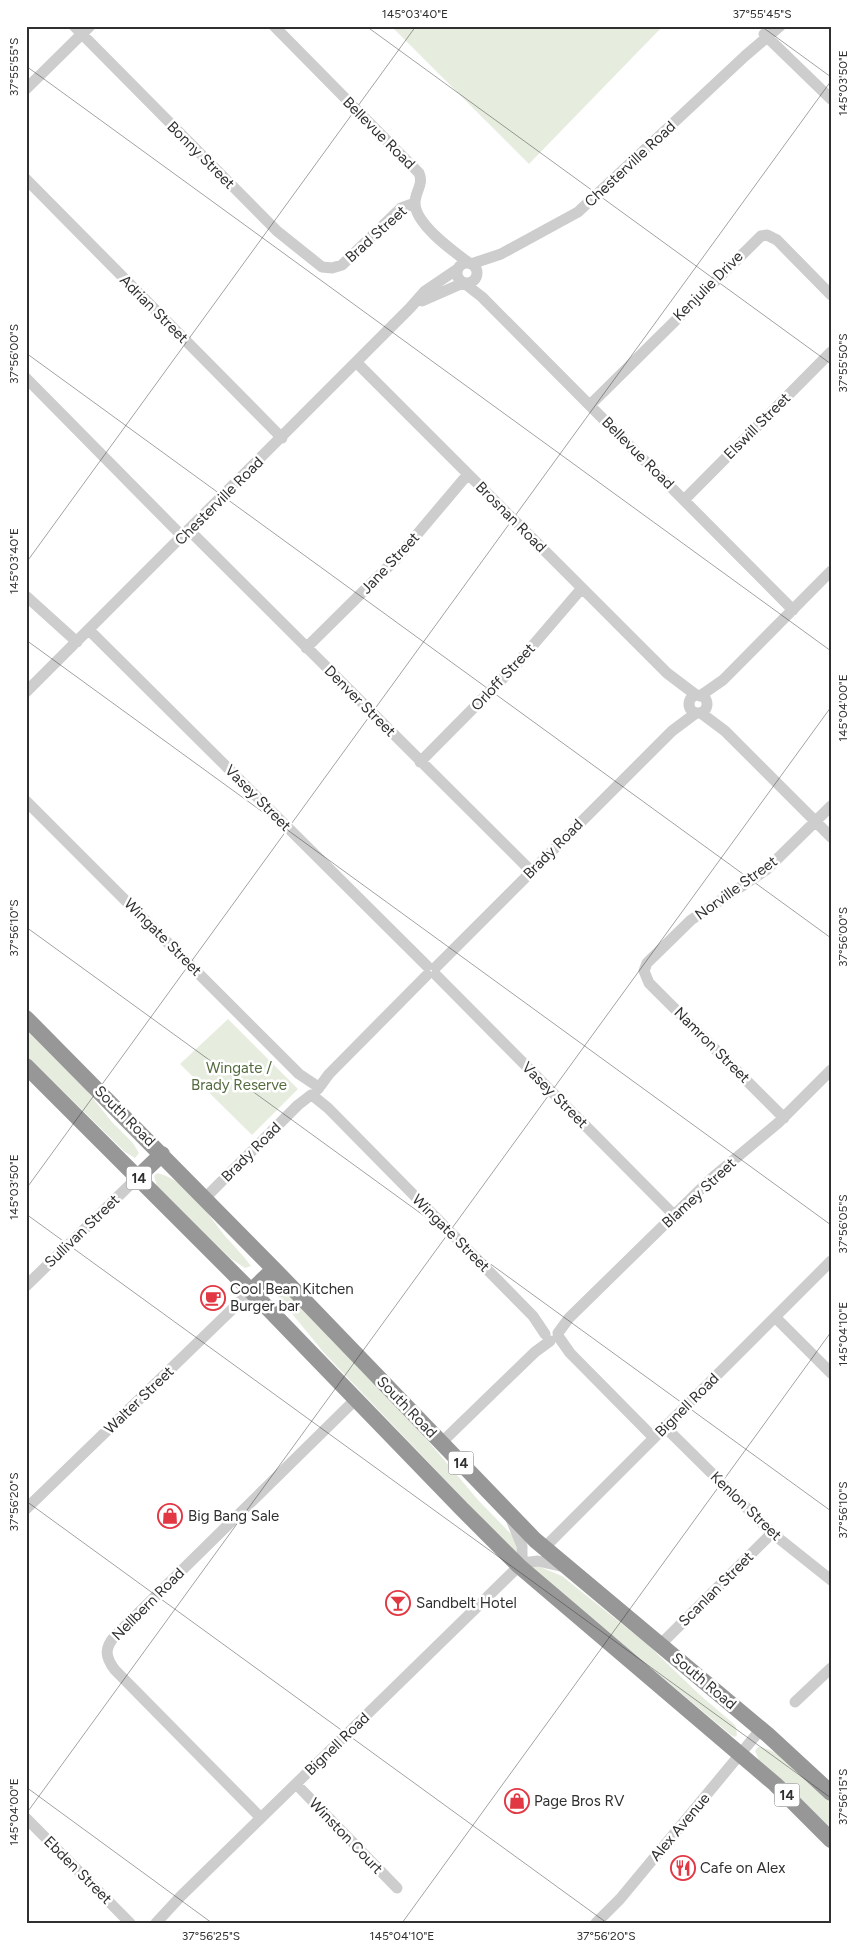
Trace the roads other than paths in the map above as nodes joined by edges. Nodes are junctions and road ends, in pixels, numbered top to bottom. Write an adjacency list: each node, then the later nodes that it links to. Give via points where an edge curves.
1 (274, 26): 8 (street, Bellevue Road, via 419,173 421,182)
2 (780, 26): 4 (street, Chesterville Road)
3 (82, 29): 5 (street); 10 (street, Bonny Street, via 277,231 322,267)
4 (767, 32): 6 (street); 12 (street, Chesterville Road, via 578,212)
5 (26, 90)
6 (831, 99)
7 (26, 179): 21 (street, Adrian Street)
8 (415, 203): 9 (street, via 418,216); 10 (street, Brad Street, via 400,208)
9 (451, 250): 11 (street); 12 (street)
10 (337, 268)
11 (457, 269): 12 (street, via 462,263); 13 (street, via 457,276); 16 (street, Chesterville Road, via 425,290)
12 (473, 269): 13 (street, via 471,282); 15 (street, Bellevue Road)
13 (464, 283): 15 (street, Bellevue Road); 16 (street, Chesterville Road)
14 (831, 295): 20 (street, Kenjulie Drive, via 777,240 767,235 760,236)
15 (482, 297): 20 (street, Bellevue Road)
16 (410, 308): 18 (street, Chesterville Road)
17 (831, 352): 23 (street, Elswill Street)
18 (356, 362): 21 (street, Chesterville Road); 22 (street, Brosnan Road)
19 (26, 378): 24 (street, Denver Street)
20 (590, 405): 23 (street, Bellevue Road)
21 (282, 438): 24 (street, Chesterville Road)
22 (468, 474): 26 (street, Brosnan Road); 31 (street, Jane Street, via 398,558)
23 (684, 500): 28 (street, Bellevue Road)
24 (186, 534): 29 (street, Chesterville Road); 31 (street, Denver Street)
25 (831, 571): 28 (street, Brady Road)
26 (582, 588): 33 (street, Brosnan Road); 34 (street, Orloff Street, via 512,670)
27 (26, 596): 30 (street)
28 (793, 610): 33 (street, Brady Road)
29 (89, 630): 30 (street, Chesterville Road); 41 (street, Vasey Street)
30 (76, 642): 32 (street, Chesterville Road)
31 (306, 648): 34 (street, Denver Street)
32 (26, 692)
33 (698, 704): 37 (street, Brosnan Road); 39 (street, Brady Road)
34 (420, 762): 39 (street, Denver Street)
35 (26, 801): 45 (street, Wingate Street)
36 (831, 806): 37 (street, Norville Street)
37 (815, 821): 38 (street, Brosnan Road); 40 (street, Norville Street, via 766,870 692,920 651,959)
38 (831, 837)
39 (531, 871): 41 (street, Brady Road)
40 (644, 970): 46 (street, Namron Street, via 649,983)
41 (432, 971): 45 (street, Brady Road); 50 (street, Vasey Street)
42 (26, 1018): 47 (highway, South Road / 14)
43 (26, 1066): 48 (highway, South Road / 14)
44 (831, 1070): 46 (street, Blamey Street)
45 (313, 1090): 49 (street, Brady Road); 56 (street, Wingate Street)
46 (784, 1118): 50 (street, Blamey Street, via 712,1178)
47 (162, 1154): 48 (highway); 49 (highway, South Road / 14)
48 (138, 1177): 53 (street, Sullivan Street); 54 (highway, South Road / 14)
49 (205, 1198): 52 (highway, South Road / 14)
50 (674, 1215): 56 (street, Blamey Street)
51 (831, 1261): 55 (street, Bignell Road)
52 (274, 1268): 54 (highway); 61 (highway, South Road / 14)
53 (26, 1286)
54 (251, 1291): 58 (highway, South Road / 14); 62 (street, Walter Street)
55 (775, 1317): 57 (street); 59 (street, Bignell Road)
56 (551, 1335): 60 (street, Wingate Street); 61 (street, Blamey Street)
57 (831, 1373)
58 (356, 1399): 66 (highway, South Road / 14, via 462,1509); 77 (street, Nellbern Road, via 107,1647 106,1657 115,1670)
59 (665, 1427): 60 (street, Bignell Road); 64 (street, Kenlon Street)
60 (654, 1438): 65 (street, Bignell Road)
61 (442, 1443): 63 (highway, South Road / 14)
62 (26, 1509)
63 (510, 1515): 65 (highway, South Road / 14); 66 (street, via 522,1546)
64 (772, 1532): 68 (street, Kenlon Street); 69 (street, Scanlan Street)
65 (544, 1548): 67 (highway, South Road / 14)
66 (521, 1564): 67 (street, via 538,1561); 73 (highway, South Road / 14); 74 (street, Bignell Road)
67 (566, 1567): 69 (highway, South Road / 14)
68 (831, 1580)
69 (660, 1645): 72 (highway, South Road / 14)
70 (831, 1668): 71 (street)
71 (795, 1702)
72 (761, 1729): 73 (street, Alex Avenue); 75 (highway, South Road / 14)
73 (740, 1754): 78 (highway, South Road / 14, via 779,1787); 82 (street, Alex Avenue, via 620,1899)
74 (296, 1784): 77 (street, Bignell Road); 79 (street, Winston Court)
75 (831, 1793)
76 (26, 1818): 80 (street, Ebden Street)
77 (261, 1818): 81 (street, Bignell Road)
78 (831, 1840)
79 (397, 1888)
80 (130, 1923)
81 (156, 1923)
82 (596, 1923)

